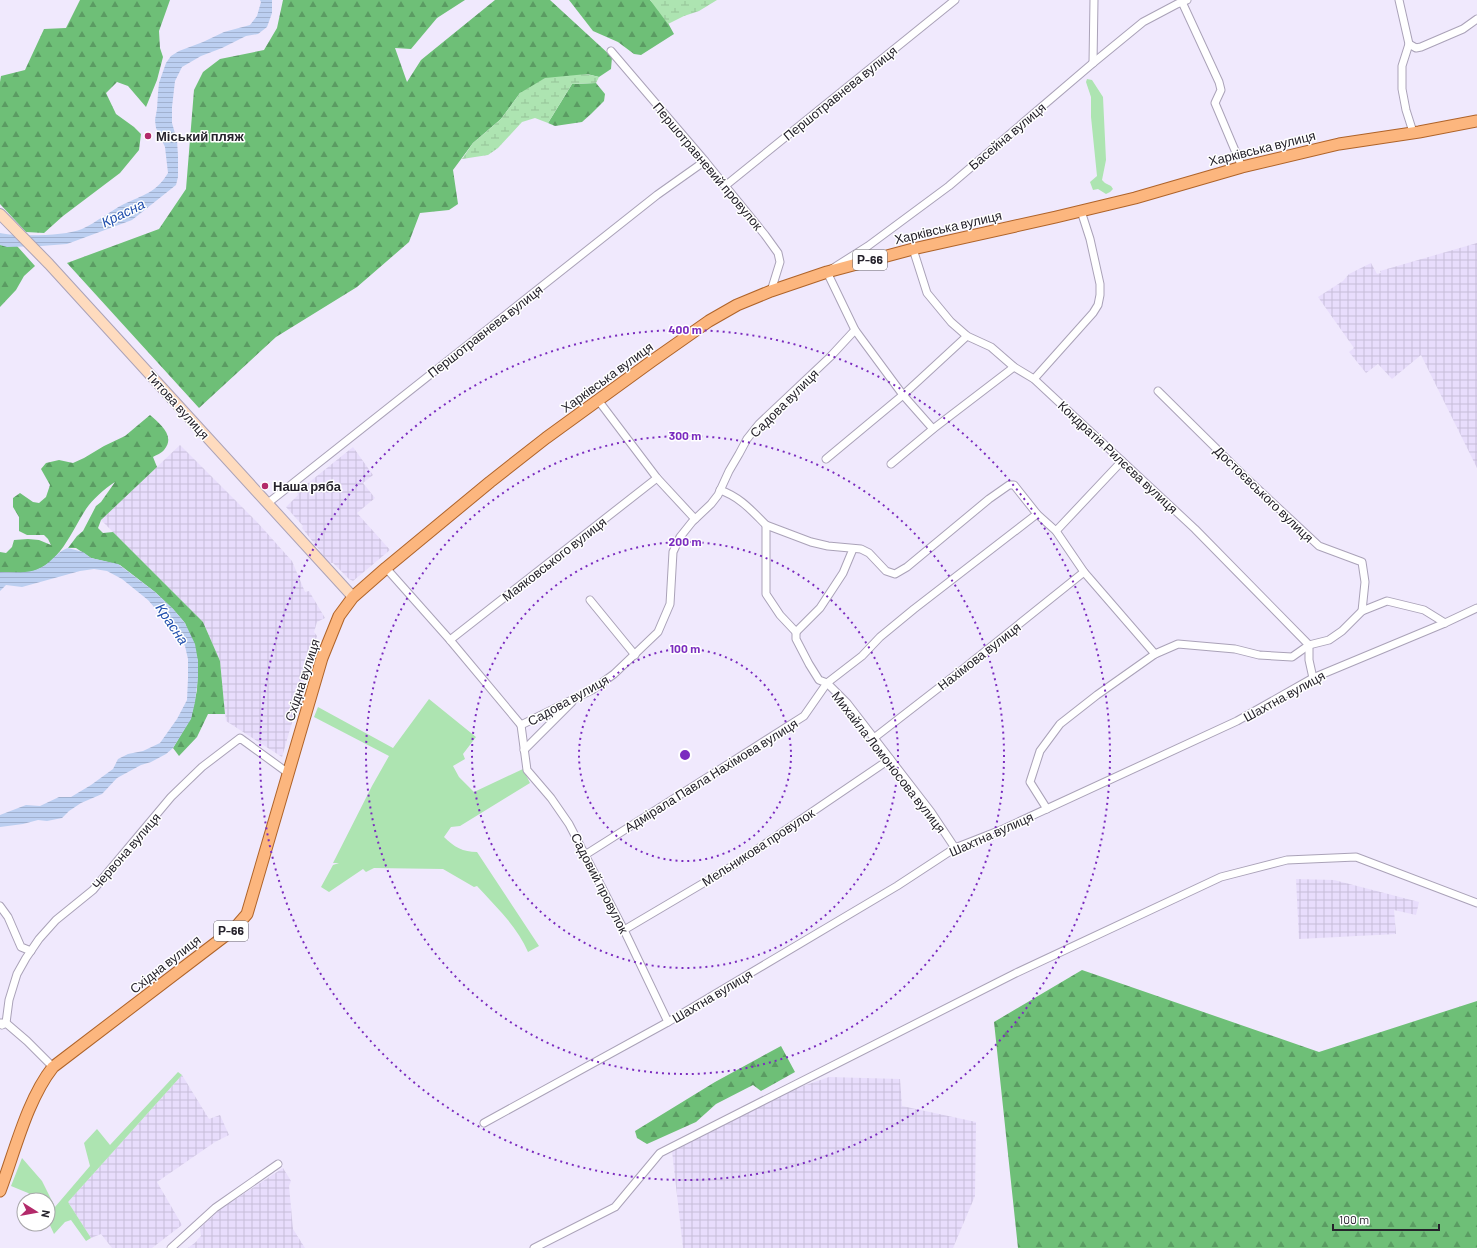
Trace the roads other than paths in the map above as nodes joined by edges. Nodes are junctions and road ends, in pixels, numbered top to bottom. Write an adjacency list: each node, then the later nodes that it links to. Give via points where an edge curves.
1 (955, 0): 13 (street, Першотравнева вулиця)
2 (1094, 0): 8 (street)
3 (1399, 0): 6 (street)
4 (1184, 1): 8 (street, Басейна вулиця, via 1143,22); 12 (street, via 1219,82 1221,90 1215,103)
5 (1477, 19): 6 (street, via 1463,30 1421,47 1416,48)
6 (1409, 44): 10 (street, via 1402,66 1402,89)
7 (612, 51): 11 (street, Першотравневий провулок)
8 (1092, 63): 17 (street, Басейна вулиця, via 949,186 868,246)
9 (1477, 121): 10 (main road, Харківська вулиця / Р-66)
10 (1413, 132): 12 (main road, Харківська вулиця / Р-66, via 1339,144)
11 (705, 161): 13 (street, Першотравневий провулок); 32 (street, Першотравнева вулиця, via 657,195)
12 (1242, 167): 14 (main road, Харківська вулиця / Р-66)
13 (725, 186): 18 (street, Першотравневий провулок, via 778,253 780,262)
14 (1081, 211): 16 (main road, Харківська вулиця / Р-66); 22 (street, via 1100,284 1098,305)
15 (0, 214): 32 (street, Титова вулиця, via 49,264)
16 (913, 249): 17 (main road, Харківська вулиця / Р-66); 20 (street, Кондратія Рилєєва вулиця, via 927,292 951,322)
17 (827, 272): 18 (main road, Харківська вулиця / Р-66); 19 (street)
18 (771, 291): 25 (main road, Харківська вулиця / Р-66, via 737,305 709,321)
19 (855, 330): 24 (street); 31 (street, Садова вулиця, via 759,424 744,444)
20 (967, 336): 21 (street, Кондратія Рилєєва вулиця, via 992,347); 24 (street)
21 (1014, 367): 22 (street, Кондратія Рилєєва вулиця); 26 (street)
22 (1034, 379): 28 (street, Кондратія Рилєєва вулиця)
23 (1158, 391): 43 (street, Достоєвського вулиця, via 1319,546 1362,562 1365,582)
24 (903, 395): 26 (street); 27 (street)
25 (598, 400): 30 (street); 38 (main road, Харківська вулиця / Р-66, via 490,482)
26 (933, 429): 29 (street)
27 (826, 459)
28 (1122, 461): 36 (street); 47 (street, Кондратія Рилєєва вулиця, via 1195,529)
29 (891, 464)
30 (657, 478): 34 (street); 46 (street, Маяковського вулиця)
31 (720, 490): 34 (street, Садова вулиця, via 712,504); 35 (street, via 741,500)
32 (268, 504): 40 (street, Титова вулиця)
33 (1037, 514): 36 (street); 37 (street, via 1020,490 1014,485 1009,485 895,574 886,571 869,553); 51 (street, Адмірала Павла Нахімова вулиця, via 914,609 880,637 862,656)
34 (695, 519): 49 (street, Садова вулиця, via 680,537 673,552 670,604 658,632)
35 (766, 525): 37 (street, via 811,542); 45 (street, Михайла Ломоносова вулиця, via 766,594)
36 (1056, 531): 39 (street)
37 (853, 549): 45 (street, via 843,574 820,608)
38 (386, 568): 40 (main road, Харківська вулиця / Р-66); 46 (street)
39 (1084, 572): 48 (street); 54 (street, Нахімова вулиця)
40 (353, 597): 57 (main road, Східна вулиця / Р-66, via 339,616 322,658)
41 (590, 600): 49 (street)
42 (1477, 608): 44 (street, Шахтна вулиця)
43 (1362, 611): 44 (street, via 1387,601 1424,610); 47 (street, via 1329,640)
44 (1445, 623): 50 (street, Шахтна вулиця)
45 (796, 635): 51 (street, Михайла Ломоносова вулиця, via 819,680)
46 (450, 640): 53 (street)
47 (1309, 645): 48 (street, via 1292,657 1259,655 1235,648 1178,644); 50 (street)
48 (1155, 654): 58 (street, via 1060,724 1040,751 1030,782)
49 (635, 655): 52 (street, Садова вулиця, via 614,674)
50 (1313, 678): 58 (street, Шахтна вулиця, via 1237,721)
51 (827, 683): 54 (street, Михайла Ломоносова вулиця, via 847,703); 60 (street, Адмірала Павла Нахімова вулиця, via 804,716)
52 (576, 698): 53 (street, Садова вулиця); 55 (street)
53 (521, 725): 55 (street, Садовий провулок)
54 (874, 738): 56 (street, Михайла Ломоносова вулиця)
55 (524, 750): 60 (street, Садовий провулок, via 527,770 569,824)
56 (890, 759): 59 (street, Михайла Ломоносова вулиця); 63 (street, Мельникова провулок, via 734,865)
57 (288, 773): 64 (street, Червона вулиця, via 240,738 232,743 171,797 93,890 56,920); 67 (main road, Східна вулиця / Р-66, via 249,907 243,919 234,929)
58 (1047, 809): 59 (street, Шахтна вулиця)
59 (955, 848): 65 (street, Шахтна вулиця, via 897,886)
60 (585, 855): 63 (street, Садовий провулок)
61 (1477, 903): 72 (street, via 1356,857 1287,860 1221,877 1016,973 660,1153 615,1207)
62 (0, 906): 64 (street, via 8,917 21,947)
63 (624, 930): 65 (street, Садовий провулок)
64 (31, 951): 66 (street, Червона вулиця, via 17,974)
65 (668, 1022): 68 (street, Шахтна вулиця)
66 (2, 1024): 67 (street, via 27,1040)
67 (53, 1067): 70 (main road, Східна вулиця / Р-66, via 31,1105)
68 (484, 1123)
69 (278, 1164): 71 (street, via 215,1208)
70 (0, 1191)
71 (171, 1248)
72 (534, 1248)

